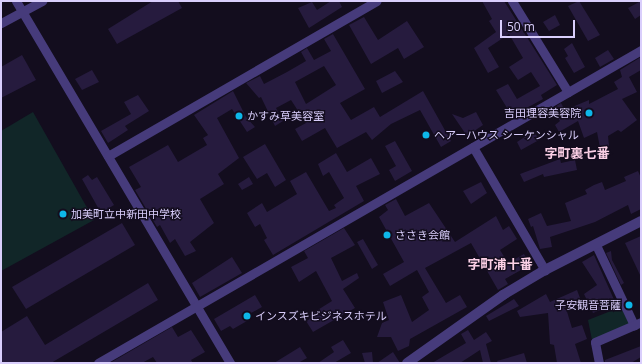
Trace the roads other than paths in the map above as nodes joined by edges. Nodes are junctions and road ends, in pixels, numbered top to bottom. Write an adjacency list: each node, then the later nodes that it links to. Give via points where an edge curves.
1 (16, 1): 5 (street)
2 (42, 1): 5 (street)
3 (377, 1): 10 (street)
4 (512, 1): 8 (street)
5 (22, 10): 6 (street); 10 (street)
6 (1, 23)
7 (641, 50): 8 (street)
8 (568, 92): 9 (street)
9 (473, 147): 13 (street); 14 (street)
10 (108, 156): 14 (street)
11 (641, 222): 12 (street)
12 (596, 245): 13 (street); 15 (street)
13 (545, 270): 18 (street, via 503,295)
14 (196, 306): 16 (street); 17 (street)
15 (638, 324): 19 (street, via 596,342)
16 (98, 363)
17 (230, 363)
18 (407, 363)
19 (599, 363)

